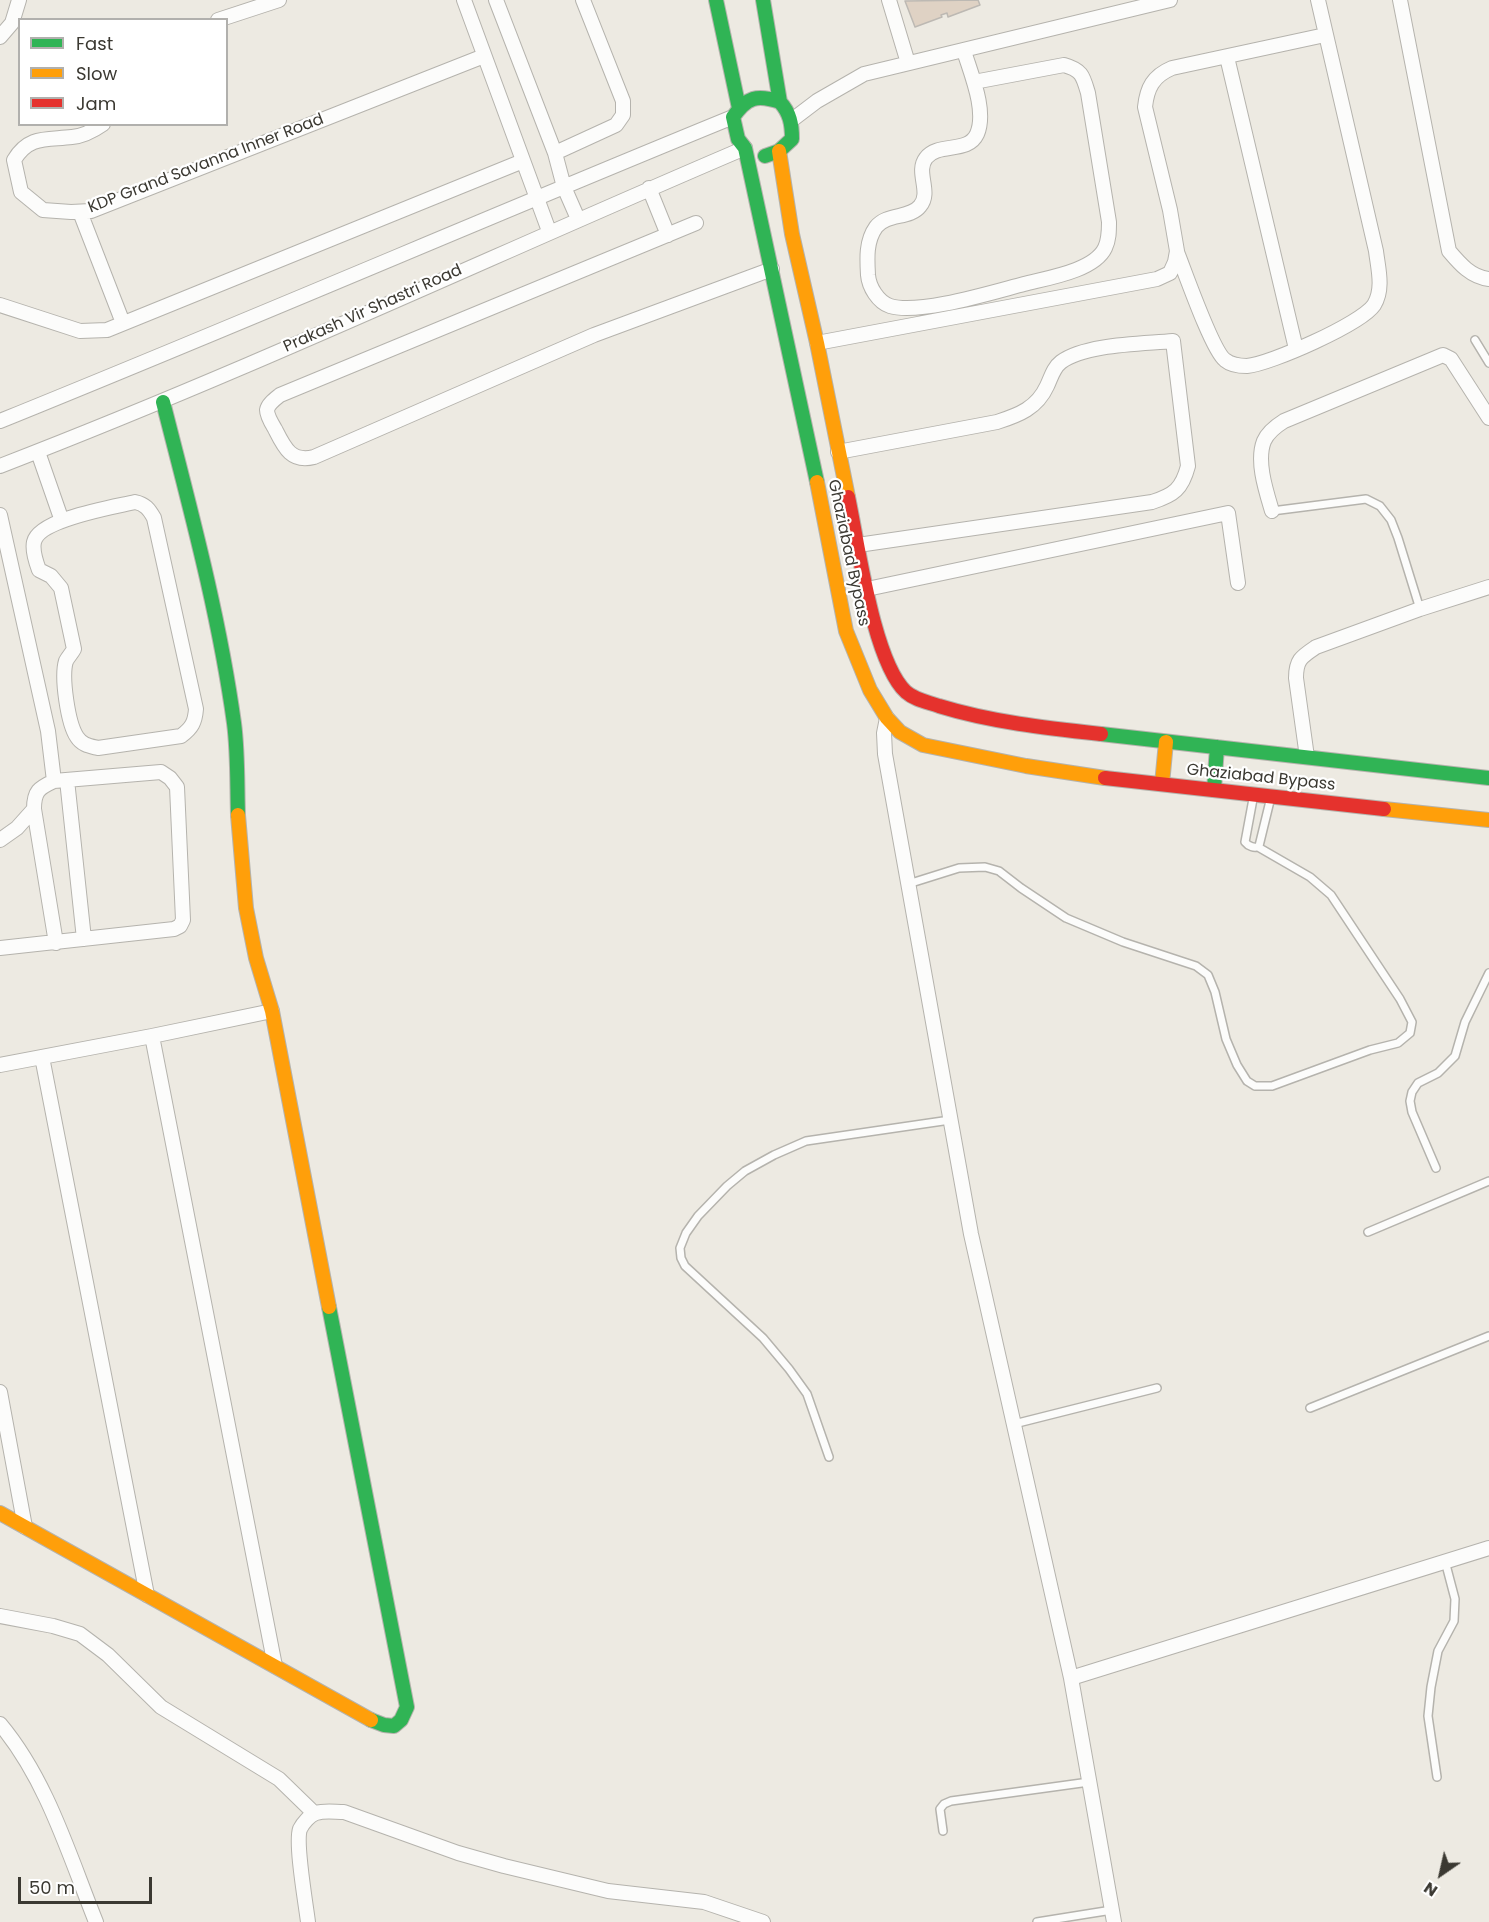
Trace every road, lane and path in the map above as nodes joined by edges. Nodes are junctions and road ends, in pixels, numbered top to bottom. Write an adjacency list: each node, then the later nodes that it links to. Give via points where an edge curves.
1 (19, 0): 15 (street, via 12,23)
2 (279, 0): 13 (street)
3 (464, 0): 17 (street)
4 (496, 0): 27 (street)
5 (583, 0): 27 (street, via 622,101 623,115 616,125)
6 (716, 0): 22 (main road, Ghaziabad Bypass)
7 (763, 0): 21 (main road)
8 (889, 0): 19 (street)
9 (1170, 0): 12 (street)
10 (1318, 0): 14 (street)
11 (1400, 0): 39 (street, via 1449,251 1463,267)
12 (1133, 4): 16 (street)
13 (224, 18)
14 (1325, 35): 18 (street); 44 (street, via 1380,278 1374,305 1364,314)
15 (0, 37)
16 (964, 51): 19 (street); 20 (street)
17 (484, 56): 28 (street); 32 (street, KDP Grand Savanna Inner Road, via 91,211)
18 (1227, 57): 37 (street, via 1162,72 1147,93 1145,107); 44 (street)
19 (908, 63): 23 (street, via 864,74)
20 (974, 82): 20 (street, via 981,124 975,137 968,144 931,153 924,160 925,198 920,208 878,225 870,238 869,283 877,297 889,306 914,308 962,300 1075,270 1095,261 1105,249 1109,222 1088,93 1077,69 1064,65)
21 (780, 102): 22 (main road, via 765,96 747,100); 23 (main road)
22 (736, 113): 25 (main road, Ghaziabad Bypass, via 738,138); 29 (street)
23 (792, 120): 26 (main road, via 792,139)
24 (100, 126): 32 (street, KDP Grand Savanna Inner Road, via 74,137 33,142 20,149 14,160 21,192 43,210)
25 (745, 148): 26 (main road, via 767,156); 30 (street, Prakash Vir Shastri Road); 38 (main road, Ghaziabad Bypass)
26 (779, 151): 43 (main road, Ghaziabad Bypass, via 792,234)
27 (555, 153): 29 (street)
28 (523, 161): 31 (street); 41 (street)
29 (564, 187): 31 (street); 33 (street)
30 (649, 188): 33 (street, Prakash Vir Shastri Road); 36 (street)
31 (536, 198): 35 (street); 48 (street)
32 (80, 212): 41 (street)
33 (578, 219): 35 (street, Prakash Vir Shastri Road)
34 (696, 223): 36 (street)
35 (549, 231): 46 (street, Prakash Vir Shastri Road)
36 (668, 235): 38 (street, via 280,395 267,410 283,445 295,456 314,457 594,335)
37 (1177, 251): 43 (street, via 1170,273 1157,279); 44 (street, via 1222,359 1246,366)
38 (772, 269): 60 (main road, Ghaziabad Bypass, via 846,631 870,690)
39 (1489, 279)
40 (0, 305): 41 (street, via 80,331 107,330)
41 (123, 323)
42 (1475, 340): 45 (lane)
43 (817, 343): 50 (main road, Ghaziabad Bypass)
44 (1296, 349)
45 (1489, 363)
46 (163, 402): 49 (street, Prakash Vir Shastri Road); 79 (main road, via 224,661 234,726 246,908)
47 (1489, 418): 52 (street, via 1451,359 1443,355 1284,421 1263,442 1261,471)
48 (0, 421)
49 (38, 452): 51 (street, Prakash Vir Shastri Road); 54 (street)
50 (838, 452): 55 (main road, Ghaziabad Bypass); 55 (street, via 1014,417 1042,397 1053,371 1077,353 1173,341 1188,466 1184,481 1169,497)
51 (0, 466)
52 (1272, 511): 59 (lane, via 1366,499 1380,507 1391,520)
53 (0, 515): 65 (street)
54 (62, 521): 54 (street, via 40,531 34,542 35,557 39,570 61,588 74,649 66,661 63,684 78,739 98,748 182,736 195,721 196,709 149,509 135,502)
55 (858, 545): 58 (main road, Ghaziabad Bypass)
56 (1238, 583): 58 (street, via 1228,513)
57 (1489, 587): 59 (street)
58 (867, 589): 61 (main road, Ghaziabad Bypass, via 886,662 906,692 917,699 980,717)
59 (1420, 609): 63 (street, via 1303,656 1296,666 1296,678)
60 (887, 718): 66 (main road, Ghaziabad Bypass, via 900,732 923,745 1026,766); 74 (street, via 885,754)
61 (1166, 742): 62 (main road, Ghaziabad Bypass); 66 (main road)
62 (1217, 747): 63 (main road, Ghaziabad Bypass); 67 (main road)
63 (1307, 757): 64 (main road, Ghaziabad Bypass)
64 (1489, 778)
65 (61, 780): 70 (street, via 40,788 34,798); 75 (street); 75 (street, via 161,772 177,787 183,920 180,926 174,930)
66 (1162, 784): 67 (main road, Ghaziabad Bypass)
67 (1214, 790): 68 (main road, Ghaziabad Bypass)
68 (1254, 795): 69 (main road, Ghaziabad Bypass); 73 (lane, via 1245,842)
69 (1271, 796): 71 (main road, Ghaziabad Bypass); 73 (lane)
70 (34, 809): 72 (street); 76 (street)
71 (1489, 820)
72 (0, 840)
73 (1258, 847): 74 (lane, via 1310,877 1331,895 1412,1022 1410,1033 1398,1043 1272,1086 1255,1086 1236,1065 1215,992 1208,975 1196,966 1066,918 999,871 985,867 959,868)
74 (908, 884): 83 (street)
75 (84, 939): 76 (street)
76 (56, 943): 77 (street)
77 (0, 948)
78 (1489, 974): 84 (lane, via 1465,1022 1455,1056 1438,1073 1418,1083 1412,1092 1412,1112)
79 (272, 1011): 80 (street); 99 (main road, via 407,1707 404,1718 399,1725 389,1727 371,1720)
80 (152, 1036): 81 (street); 99 (street)
81 (42, 1058): 82 (street); 97 (street)
82 (0, 1065)
83 (950, 1120): 91 (street); 92 (lane, via 806,1142 774,1155 727,1186 698,1216 680,1248 685,1266 763,1338 789,1368 807,1394)
84 (1436, 1168)
85 (1489, 1181): 86 (lane)
86 (1368, 1232)
87 (1489, 1336): 90 (lane)
88 (1157, 1388): 91 (lane)
89 (0, 1392): 94 (street)
90 (1310, 1408)
91 (1013, 1424): 100 (street)
92 (829, 1457)
93 (0, 1513): 94 (main road)
94 (25, 1527): 97 (main road)
95 (1489, 1548): 96 (street)
96 (1445, 1561): 100 (street); 102 (lane, via 1455,1599 1454,1621 1438,1651 1428,1716)
97 (147, 1595): 99 (main road)
98 (0, 1616): 104 (street, via 80,1635 108,1655 161,1707 279,1779)
99 (274, 1666)
100 (1071, 1678): 103 (street)
101 (0, 1724): 107 (street, via 15,1742 44,1794)
102 (1437, 1777)
103 (1089, 1782): 105 (lane, via 951,1801 940,1809); 106 (street)
104 (314, 1813): 108 (street, via 300,1830); 109 (street, via 344,1812 504,1866 608,1891 704,1902)
105 (943, 1831)
106 (1113, 1916): 110 (lane)
107 (96, 1922)
108 (308, 1922)
109 (763, 1922)
110 (1036, 1922)

